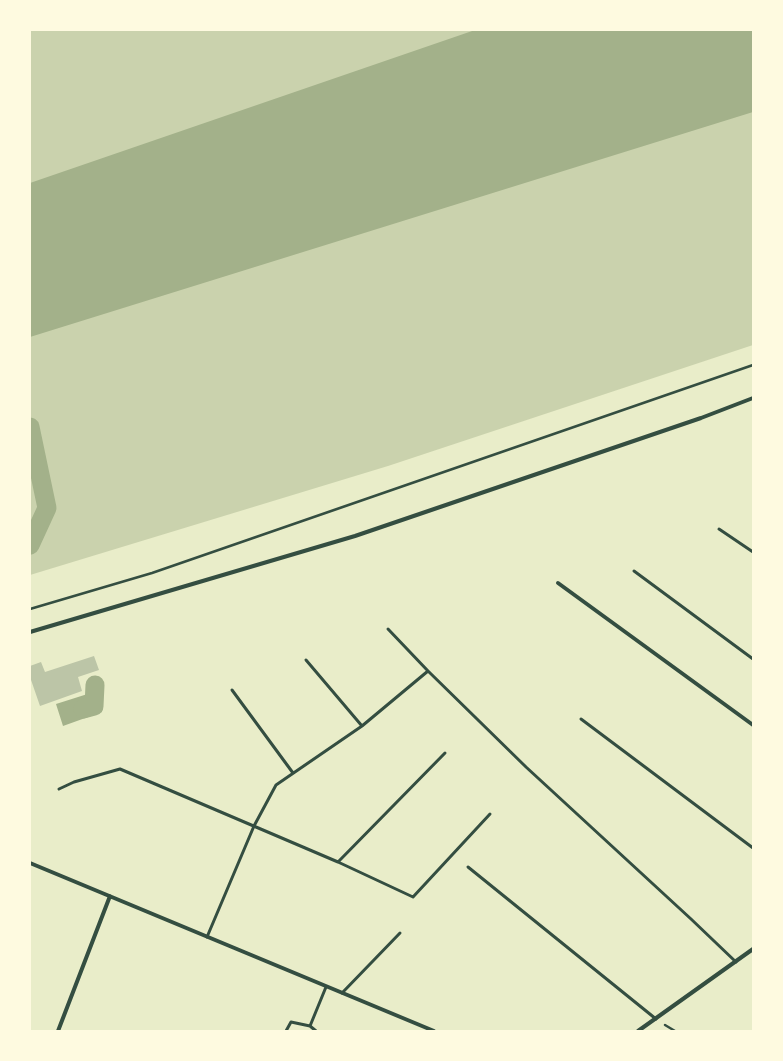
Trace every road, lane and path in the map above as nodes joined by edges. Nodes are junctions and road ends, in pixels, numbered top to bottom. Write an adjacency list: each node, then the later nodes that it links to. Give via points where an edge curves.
1 (753, 365): 7 (path, via 152,573)
2 (753, 398): 9 (street, via 355,536)
3 (719, 529): 4 (lane)
4 (753, 552)
5 (634, 571): 10 (lane)
6 (558, 583): 15 (street)
7 (30, 609)
8 (388, 629): 12 (lane)
9 (30, 632)
10 (753, 658)
11 (306, 660): 16 (lane)
12 (428, 671): 16 (lane); 30 (lane, via 526,767)
13 (232, 690): 18 (lane)
14 (581, 719): 22 (lane)
15 (753, 725)
16 (362, 726): 18 (lane)
17 (444, 753): 23 (lane)
18 (293, 773): 21 (lane, via 276,785)
19 (59, 789): 21 (lane, via 120,769)
20 (490, 814): 23 (lane, via 413,897)
21 (254, 826): 23 (lane); 28 (lane)
22 (753, 848)
23 (338, 862)
24 (30, 863): 26 (street)
25 (468, 867): 33 (lane)
26 (110, 896): 28 (street); 35 (street)
27 (400, 933): 32 (lane)
28 (207, 937): 31 (street)
29 (753, 950): 30 (street)
30 (736, 962): 33 (street)
31 (326, 987): 32 (street); 34 (lane)
32 (341, 993): 38 (street)
33 (656, 1019): 39 (street)
34 (310, 1026): 36 (lane, via 290,1022); 37 (lane)
35 (58, 1031)
36 (286, 1031)
37 (316, 1031)
38 (434, 1031)
39 (638, 1031)

